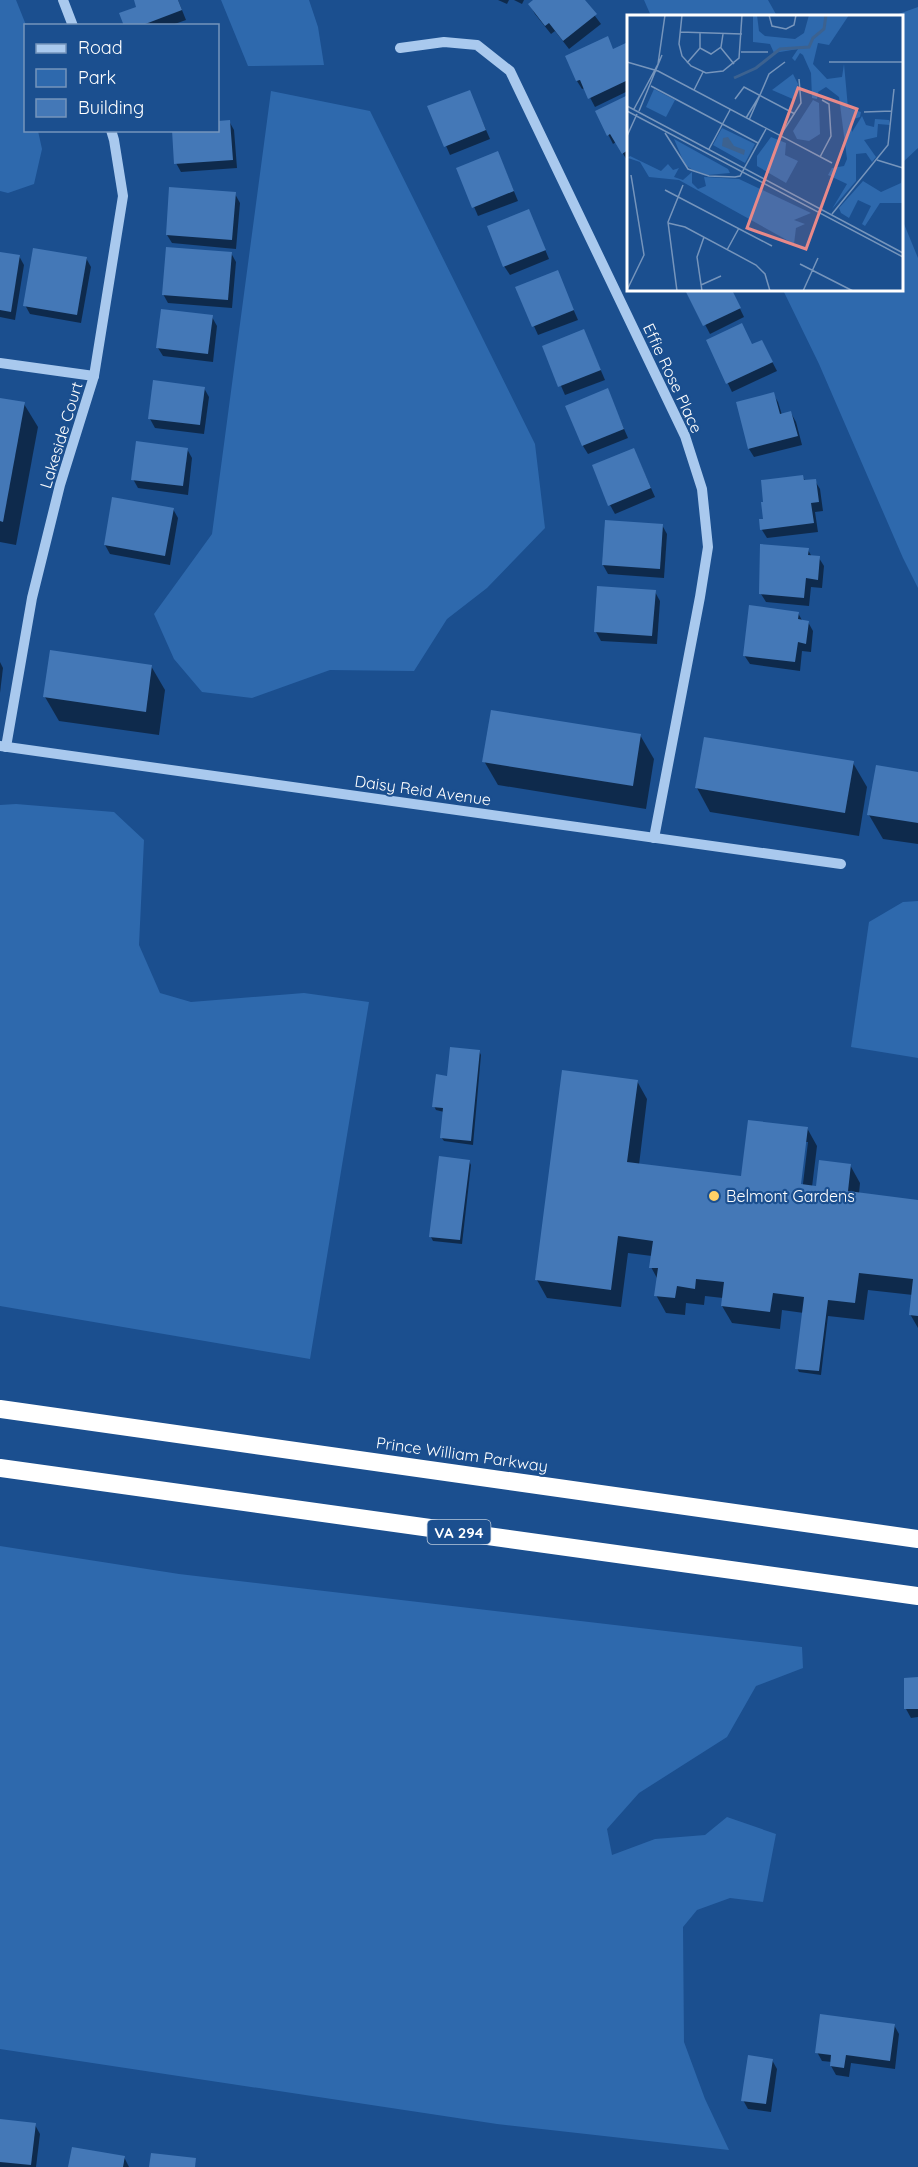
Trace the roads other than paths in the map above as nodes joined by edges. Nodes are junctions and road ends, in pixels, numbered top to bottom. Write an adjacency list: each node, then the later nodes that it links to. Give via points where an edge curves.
1 (63, 0): 2 (street)
2 (72, 24)
3 (400, 48): 8 (street, Effie Rose Place, via 444,42 477,45 510,71 685,436 699,479 708,547)
4 (112, 132): 6 (street, Lakeside Court, via 123,196)
5 (0, 363): 6 (street)
6 (94, 376): 7 (street, Lakeside Court, via 60,485 32,598)
7 (3, 747): 8 (street, Daisy Reid Avenue)
8 (654, 838): 9 (street, Daisy Reid Avenue)
9 (841, 864)
10 (0, 1409): 12 (highway, Prince William Parkway)
11 (0, 1468): 13 (highway, VA 294)
12 (918, 1539)
13 (918, 1596)

